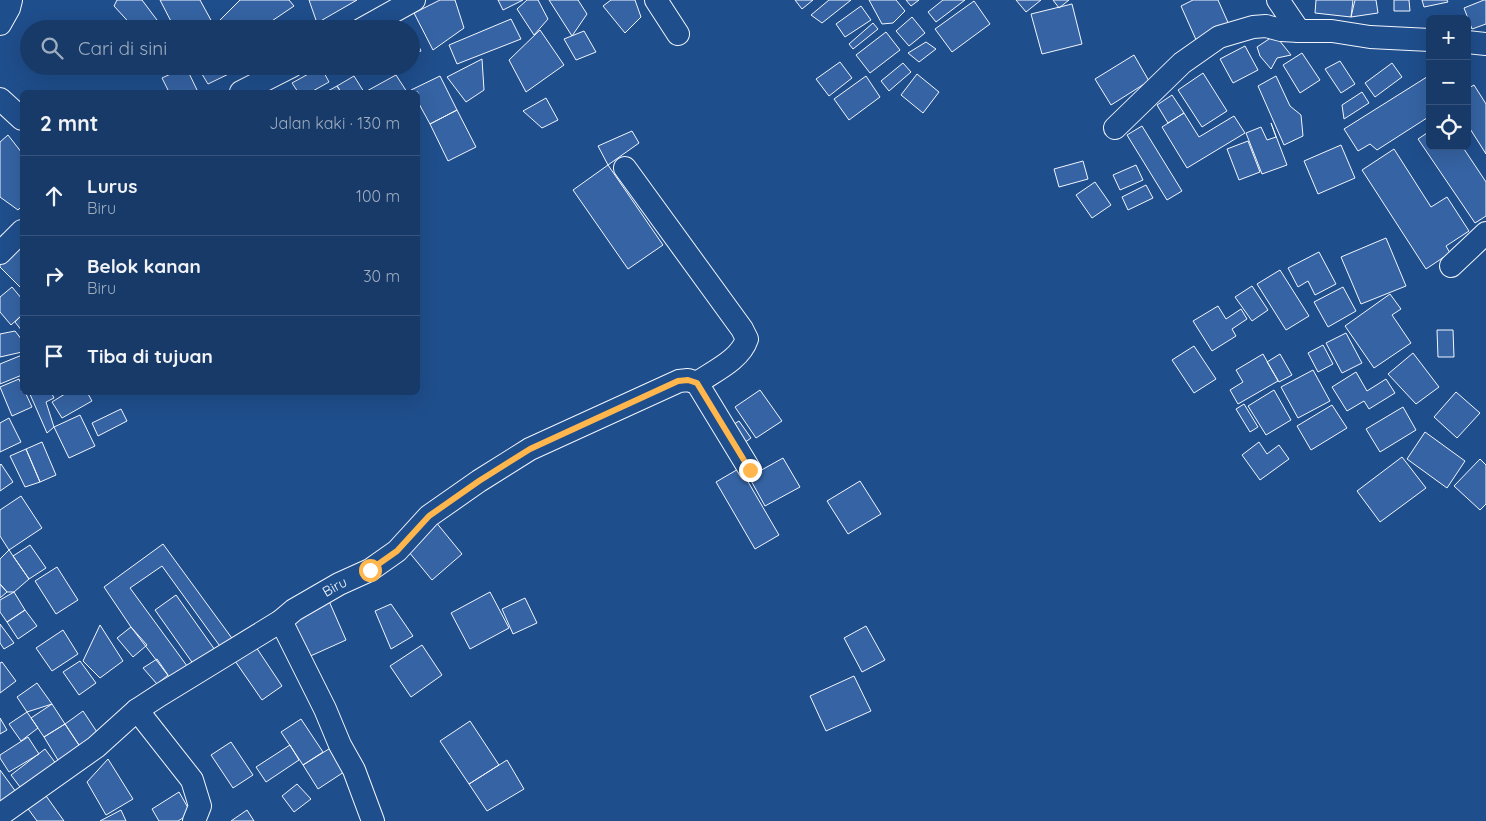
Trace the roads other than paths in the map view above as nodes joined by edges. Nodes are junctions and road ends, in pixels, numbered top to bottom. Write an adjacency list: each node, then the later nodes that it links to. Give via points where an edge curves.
1 (11, 0): 6 (street)
2 (414, 0): 5 (street)
3 (656, 0): 8 (street)
4 (1278, 0): 7 (street)
5 (378, 20)
6 (0, 24)
7 (1299, 31): 9 (street, via 1332,30 1370,37); 16 (street, via 1266,26 1219,37 1182,62)
8 (678, 34)
9 (1426, 40)
10 (1471, 42): 11 (street)
11 (1486, 44)
12 (275, 75): 13 (street)
13 (246, 90)
14 (0, 99): 15 (street)
15 (20, 117)
16 (1115, 128)
17 (625, 168): 22 (street, via 747,339 736,356)
18 (20, 232): 20 (street)
19 (1486, 234): 21 (street)
20 (0, 253)
21 (1451, 266)
22 (697, 383): 23 (street); 24 (street, Biru, via 678,381 530,449 429,516 397,551 370,570 294,610)
23 (750, 470)
24 (281, 622): 25 (street, Biru); 28 (street, via 354,770)
25 (137, 710): 26 (street, Biru, via 96,747); 27 (street, via 192,780 200,806)
26 (0, 815)
27 (194, 821)
28 (373, 821)

